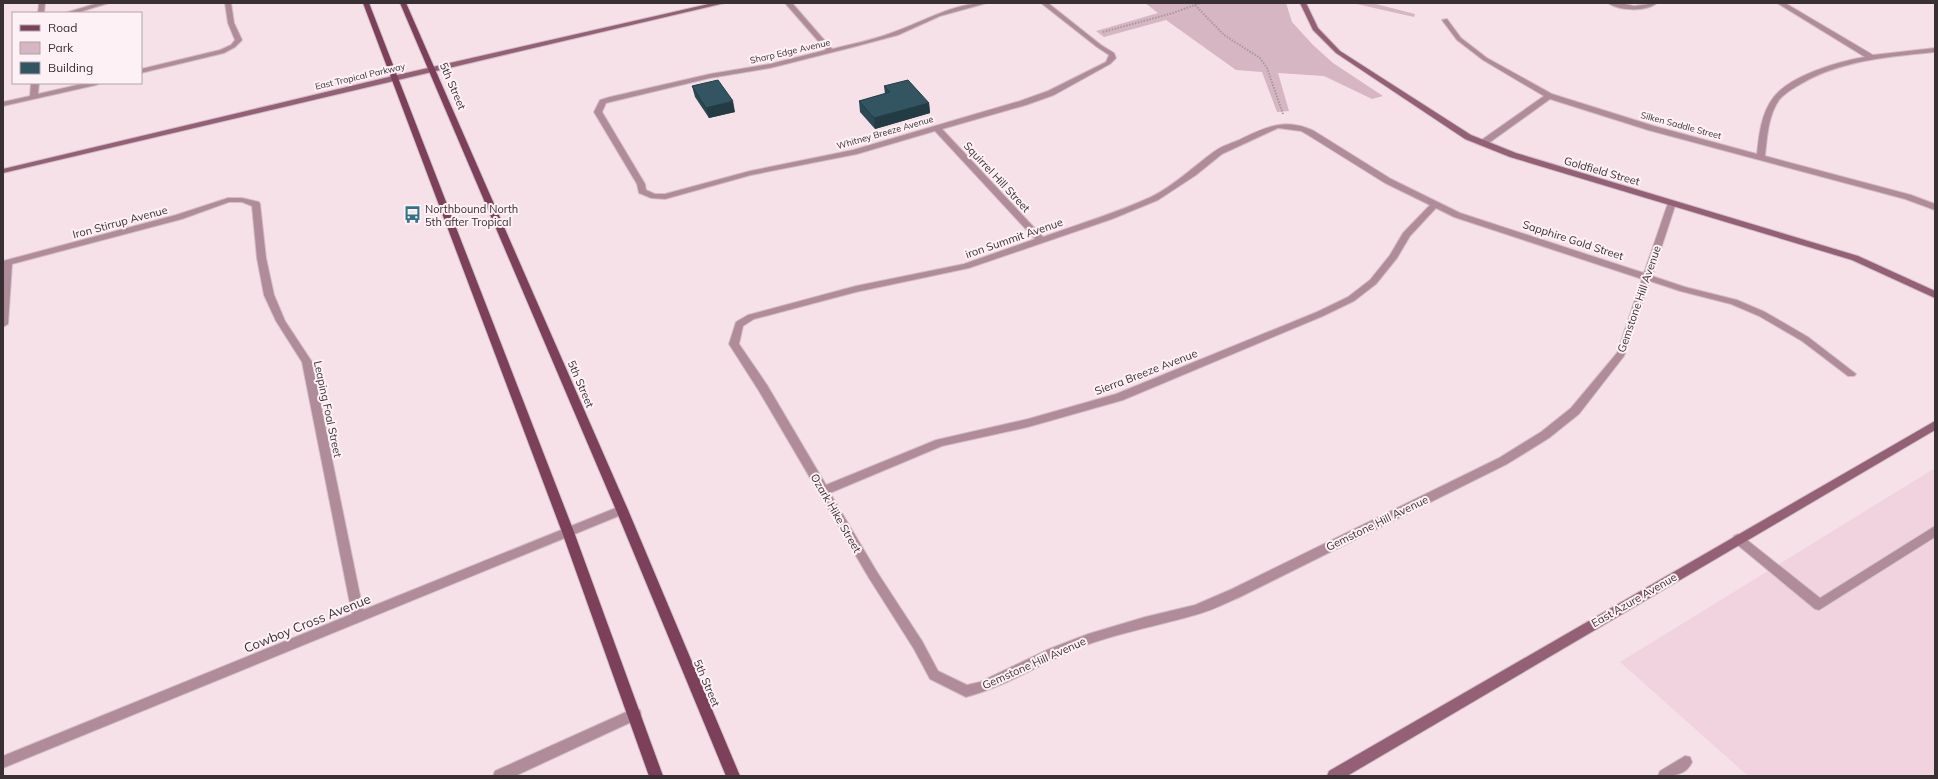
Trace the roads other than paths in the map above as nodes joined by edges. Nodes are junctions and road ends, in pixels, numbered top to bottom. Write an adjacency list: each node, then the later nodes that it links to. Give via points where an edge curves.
1 (106, 3): 13 (street)
2 (228, 3): 19 (street, via 231,23 238,40 233,46 217,53)
3 (366, 3): 20 (main road)
4 (403, 3): 18 (main road, 5th Street)
5 (722, 3): 18 (street, East Tropical Parkway)
6 (788, 3): 16 (street)
7 (984, 3): 16 (street, Sharp Edge Avenue, via 938,15 896,34)
8 (1044, 3): 27 (street, Whitney Breeze Avenue, via 1112,54 1112,58 1102,67 1051,93)
9 (1303, 3): 28 (street, Goldfield Street, via 1315,29 1338,52 1446,124)
10 (1611, 3): 11 (street, via 1628,8 1640,8)
11 (1654, 3)
12 (1780, 3): 17 (street)
13 (72, 12)
14 (1445, 20): 23 (street, Silken Saddle Street, via 1468,48)
15 (1935, 50): 17 (street)
16 (830, 51): 31 (street, Sharp Edge Avenue, via 603,102 598,112 641,184 642,190)
17 (1872, 58): 29 (street, via 1812,74 1775,100 1765,124)
18 (432, 68): 20 (street, East Tropical Parkway); 45 (main road, 5th Street)
19 (142, 71)
20 (393, 78): 30 (street, East Tropical Parkway); 47 (main road)
21 (35, 84): 24 (street)
22 (92, 84): 24 (street)
23 (1548, 96): 28 (street); 29 (street, Silken Saddle Street, via 1651,128)
24 (34, 97): 25 (street)
25 (3, 104)
26 (1287, 126): 34 (street, Sapphire Gold Street, via 1311,134 1382,177); 36 (street, iron Summit Avenue, via 1277,126 1230,146 1155,198)
27 (937, 128): 31 (street, Whitney Breeze Avenue, via 854,152 756,171 676,195); 36 (street, Squirrel Hill Street)
28 (1483, 143): 33 (street, Goldfield Street, via 1512,155)
29 (1761, 157): 35 (street, Silken Saddle Street, via 1908,197)
30 (3, 172)
31 (654, 196)
32 (242, 200): 37 (street, Iron Stirrup Avenue, via 228,200 179,217); 49 (street, Leaping Foal Street, via 256,204 270,297 278,318 307,362)
33 (1672, 203): 38 (street, Gemstone Hill Avenue); 39 (street, Goldfield Street, via 1855,258)
34 (1434, 204): 38 (street, Sapphire Gold Street, via 1457,215); 44 (street, Sierra Breeze Avenue, via 1406,234 1394,256 1373,282 1351,299 1320,314 1119,397 1035,421 940,443)
35 (1935, 207)
36 (1041, 240): 41 (street, iron Summit Avenue, via 966,266 856,289 750,317 739,324)
37 (5, 264): 40 (street)
38 (1648, 278): 42 (street, Sapphire Gold Street, via 1734,302 1762,314 1805,339); 50 (street, Gemstone Hill Avenue, via 1621,354 1599,383 1575,411 1546,435 1503,461 1236,593 1196,610 1088,639 982,687 966,691)
39 (1935, 295)
40 (3, 324)
41 (736, 333): 44 (street, Ozark Hike Street, via 734,344 763,388)
42 (1851, 374)
43 (1935, 425): 48 (street, East Azure Avenue)
44 (823, 491): 50 (street, Ozark Hike Street, via 934,675)
45 (622, 510): 47 (street, Cowboy Cross Avenue); 56 (main road, 5th Street)
46 (1935, 531): 48 (street, via 1819,605)
47 (568, 532): 49 (street, Cowboy Cross Avenue); 51 (main road)
48 (1738, 539): 57 (street, East Azure Avenue)
49 (359, 618): 52 (street, Cowboy Cross Avenue)
50 (952, 683)
51 (635, 714): 54 (street); 55 (main road)
52 (3, 762)
53 (1686, 762): 58 (street)
54 (500, 776)
55 (656, 776)
56 (733, 776)
57 (1334, 776)
58 (1665, 776)

